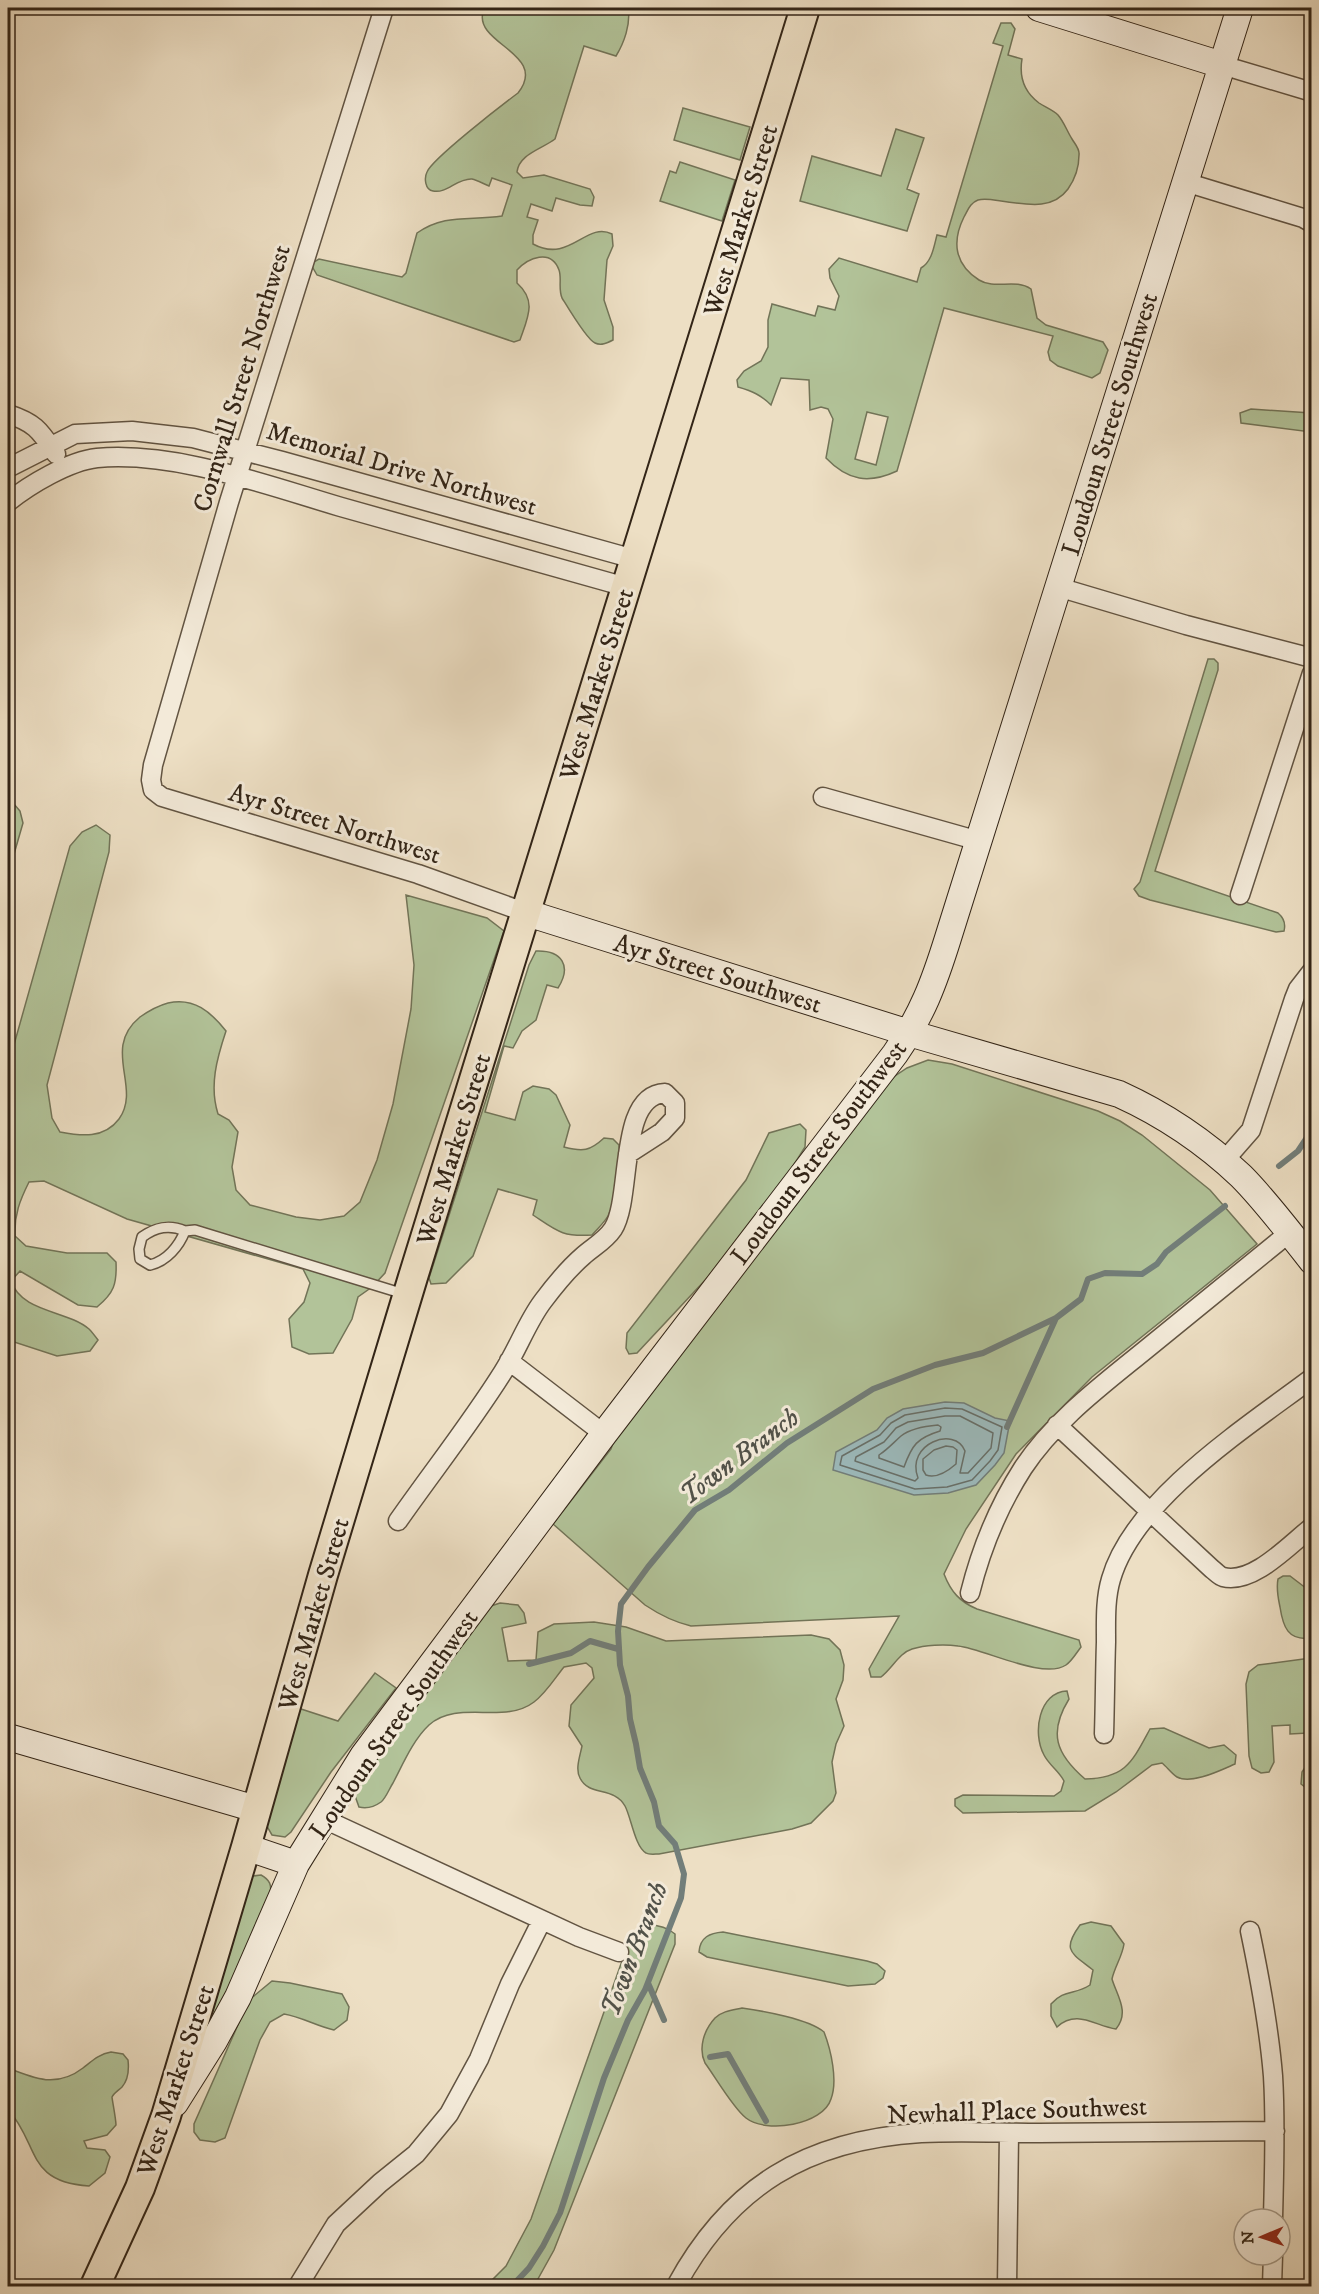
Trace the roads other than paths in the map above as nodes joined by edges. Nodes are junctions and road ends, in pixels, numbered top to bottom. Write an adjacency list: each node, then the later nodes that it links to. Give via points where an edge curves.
1 (384, 8): 11 (street, Cornwall Street Northwest)
2 (805, 8): 18 (main road, West Market Street)
3 (1039, 8): 5 (main road)
4 (1240, 8): 5 (main road, Loudoun Street Southwest)
5 (1222, 65): 6 (street); 7 (main road, Loudoun Street Southwest)
6 (1311, 92)
7 (1185, 182): 8 (street); 20 (main road, Loudoun Street Southwest)
8 (1311, 223)
9 (8, 414): 10 (street, via 42,433)
10 (50, 446): 11 (street, Memorial Drive Northwest, via 75,434 132,431 193,438); 12 (street, Memorial Drive Northwest); 13 (street)
11 (246, 451): 14 (street, Cornwall Street Northwest); 16 (street, Memorial Drive Northwest)
12 (8, 468)
13 (66, 468): 14 (street, Memorial Drive Northwest, via 93,458 145,458); 15 (street, Memorial Drive Northwest, via 31,484)
14 (238, 477): 17 (street, Memorial Drive Northwest); 23 (street, Cornwall Street Northwest)
15 (8, 502)
16 (442, 505): 17 (street); 18 (street, Memorial Drive Northwest)
17 (434, 534): 19 (street, Memorial Drive Northwest)
18 (634, 559): 19 (main road, West Market Street)
19 (626, 587): 27 (main road, West Market Street)
20 (1058, 587): 21 (street); 25 (main road, Loudoun Street Southwest)
21 (1311, 658)
22 (1311, 673): 26 (street)
23 (153, 765): 27 (street, Ayr Street Northwest, via 153,790 162,796 418,874)
24 (823, 797): 25 (street)
25 (979, 841): 29 (main road, Loudoun Street Southwest, via 931,991)
26 (1240, 895)
27 (527, 913): 29 (main road, Ayr Street Southwest); 35 (main road, West Market Street)
28 (1311, 971): 31 (street, via 1294,999 1251,1130)
29 (909, 1033): 31 (main road, Ayr Street Southwest, via 1119,1094 1177,1127); 39 (main road, Loudoun Street Southwest)
30 (628, 1154): 36 (street, via 623,1198 613,1228 542,1302)
31 (1223, 1162): 33 (main road, Ayr Street Southwest)
32 (185, 1231): 32 (lane, via 167,1257 150,1265 140,1259 142,1238 152,1230 171,1226); 35 (lane, via 205,1232)
33 (1289, 1233): 34 (main road, Ayr Street Southwest); 38 (street)
34 (1311, 1261)
35 (409, 1296): 46 (main road, West Market Street)
36 (506, 1366): 39 (street); 41 (street)
37 (1311, 1378): 40 (street, via 1189,1472)
38 (1057, 1425): 40 (street); 43 (street, via 1024,1467 994,1519)
39 (600, 1439): 47 (main road, Loudoun Street Southwest, via 363,1756)
40 (1152, 1511): 42 (street, via 1222,1577 1258,1571); 44 (street, via 1129,1538 1110,1580)
41 (398, 1521)
42 (1311, 1527)
43 (970, 1593)
44 (1104, 1734)
45 (8, 1737): 46 (main road)
46 (256, 1809): 48 (main road, West Market Street)
47 (324, 1819): 49 (main road, Loudoun Street Southwest); 50 (street)
48 (246, 1847): 49 (main road); 53 (main road, West Market Street)
49 (296, 1864): 53 (main road, Loudoun Street Southwest, via 238,1997)
50 (542, 1920): 52 (street); 59 (street, via 479,2059 448,2114 416,2154 336,2224)
51 (1250, 1931): 54 (street, via 1267,2022)
52 (619, 1953)
53 (166, 2116): 58 (main road, West Market Street, via 140,2188)
54 (1275, 2131): 55 (street, Newhall Place Southwest); 56 (street)
55 (1009, 2133): 60 (street, Newhall Place Southwest, via 887,2137 829,2150 791,2165 769,2177 731,2208); 61 (street)
56 (1274, 2207)
57 (1273, 2267): 62 (street)
58 (95, 2286)
59 (298, 2286)
60 (676, 2286)
61 (1007, 2286)
62 (1272, 2286)

